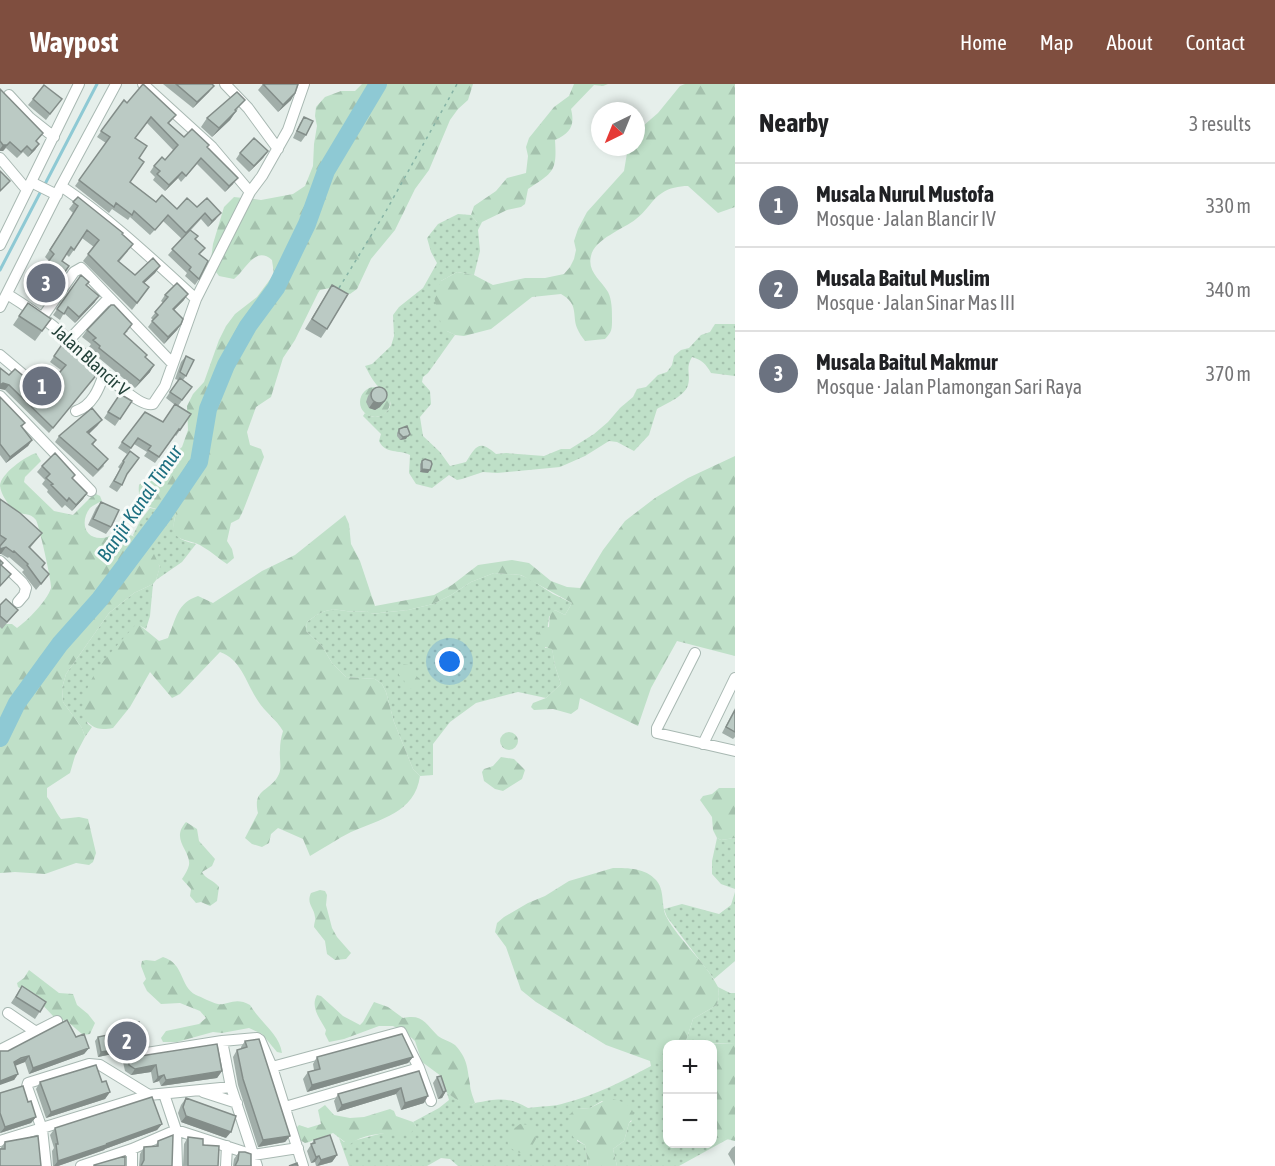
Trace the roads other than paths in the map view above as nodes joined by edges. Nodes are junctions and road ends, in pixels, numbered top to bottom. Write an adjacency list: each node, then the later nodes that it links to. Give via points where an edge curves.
1 (79, 84): 7 (street)
2 (116, 84): 11 (street)
3 (143, 84): 12 (street, via 212,147)
4 (225, 84): 8 (street)
5 (304, 84): 8 (street)
6 (9, 95): 7 (street)
7 (54, 137): 10 (street)
8 (278, 149): 12 (street)
9 (0, 158): 10 (street)
10 (32, 186): 11 (street); 13 (street)
11 (56, 191): 14 (street); 15 (street, via 87,204)
12 (250, 192): 15 (street)
13 (0, 245)
14 (7, 294): 17 (street); 18 (street, Jalan Blancir V)
15 (196, 299): 21 (street)
16 (111, 300): 18 (street, via 81,268 74,272); 19 (street); 21 (street)
17 (0, 307)
18 (42, 318): 19 (street, Jalan Blancir V)
19 (69, 340): 22 (street, Jalan Blancir V)
20 (0, 355): 23 (street)
21 (172, 363): 22 (street, Jalan Blancir V, via 159,397 150,406)
22 (104, 374): 25 (street, via 91,401)
23 (32, 382)
24 (0, 396): 26 (street)
25 (76, 411)
26 (91, 491)
27 (0, 561): 28 (street, via 26,588)
28 (18, 602)
29 (695, 653): 31 (street, via 657,731 659,735)
30 (735, 678): 31 (street)
31 (703, 744): 32 (street)
32 (735, 751)
33 (8, 1013): 35 (street)
34 (57, 1021): 35 (street)
35 (36, 1032): 37 (street)
36 (222, 1041): 38 (street); 39 (street, via 257,1038); 41 (street)
37 (0, 1050)
38 (128, 1056)
39 (272, 1067): 40 (street, via 401,1032); 47 (street)
40 (419, 1068): 45 (street); 47 (street)
41 (231, 1087): 42 (street); 46 (street)
42 (198, 1090): 43 (street); 46 (street)
43 (164, 1094): 44 (street); 49 (street)
44 (149, 1095): 48 (street); 48 (street, via 94,1064 28,1083)
45 (431, 1101)
46 (237, 1103): 54 (street)
47 (285, 1107): 52 (street)
48 (42, 1129): 50 (street); 55 (street)
49 (176, 1130): 51 (street); 53 (street); 58 (street)
50 (0, 1141)
51 (227, 1146): 54 (street); 59 (street)
52 (298, 1148): 54 (street); 60 (street)
53 (132, 1149): 56 (street); 57 (street)
54 (255, 1160)
55 (46, 1166)
56 (84, 1166)
57 (132, 1166)
58 (177, 1166)
59 (226, 1166)
60 (303, 1166)

